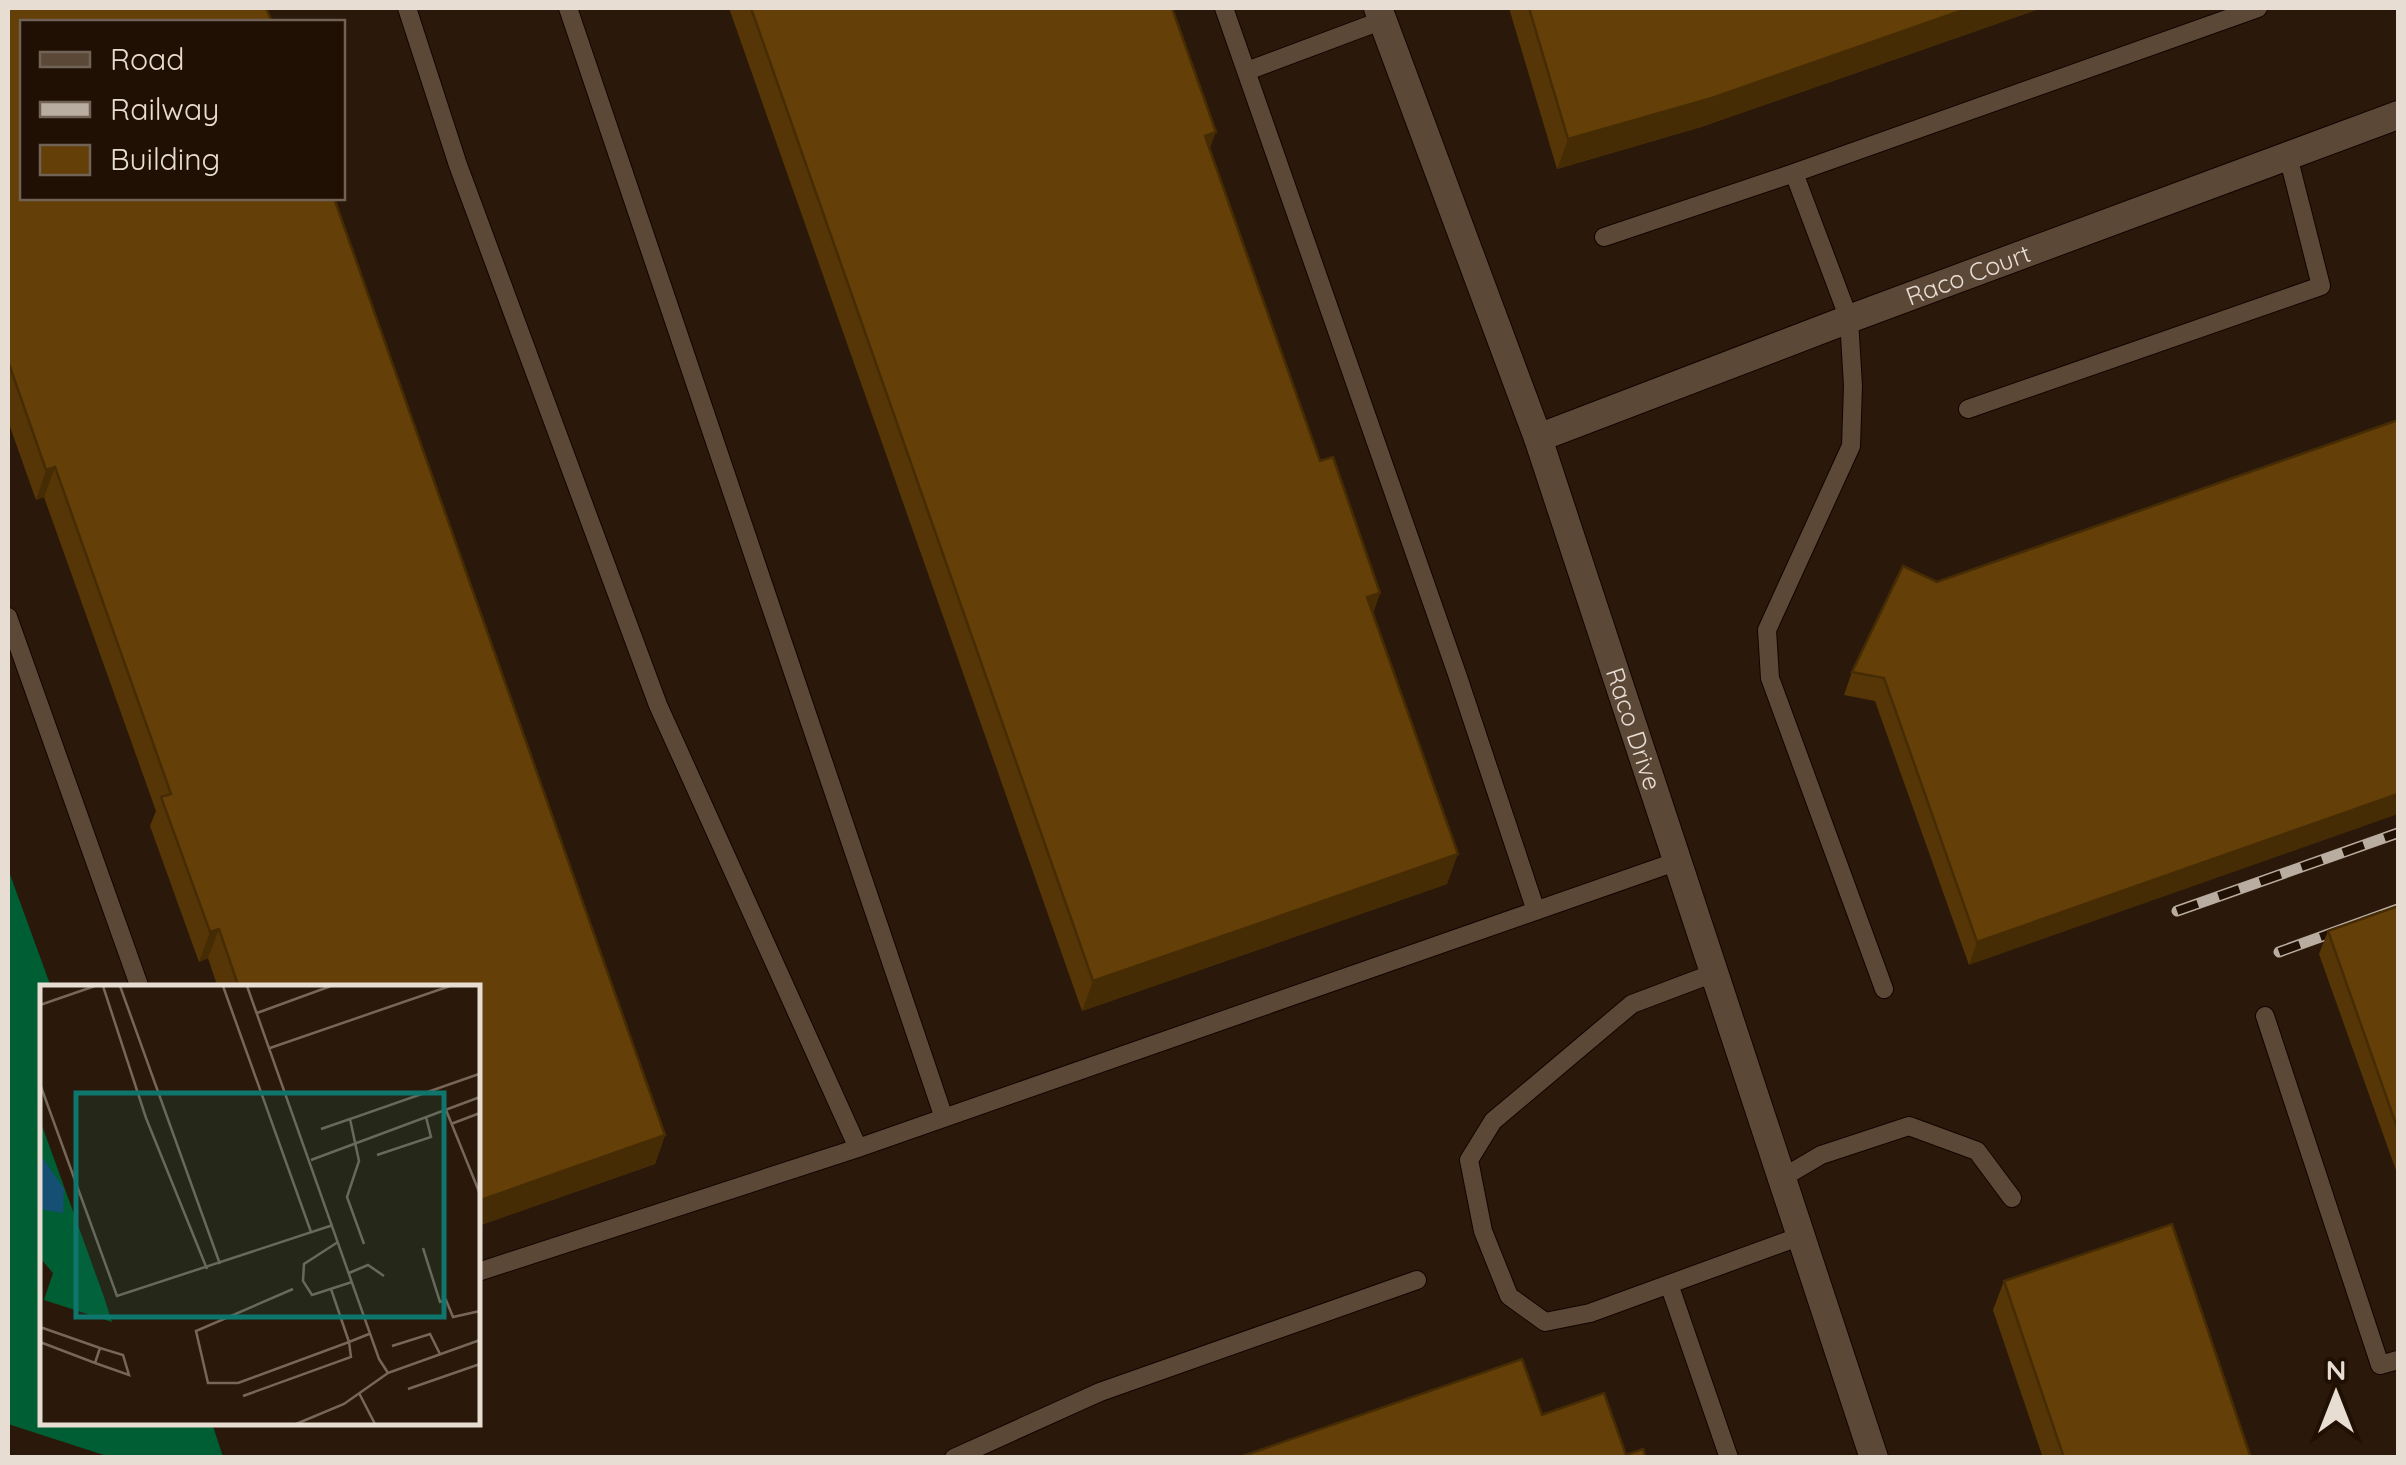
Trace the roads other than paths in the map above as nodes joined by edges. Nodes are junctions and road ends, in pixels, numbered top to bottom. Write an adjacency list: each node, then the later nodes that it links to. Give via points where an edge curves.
1 (408, 8): 22 (lane, via 458,165 658,704)
2 (568, 8): 21 (lane)
3 (1224, 8): 6 (lane)
4 (2258, 8): 9 (lane)
5 (1380, 14): 6 (lane); 13 (street, Raco Drive)
6 (1247, 71): 16 (lane)
7 (2398, 115): 8 (street, Raco Court)
8 (2288, 156): 11 (street, Raco Court); 12 (lane, via 2320,286)
9 (1794, 174): 10 (lane); 11 (lane)
10 (1604, 236)
11 (1849, 320): 13 (street, Raco Court); 19 (lane, via 1851,446 1767,630 1770,678)
12 (1968, 409)
13 (1538, 438): 15 (street, Raco Drive)
14 (8, 617): 18 (lane)
15 (1678, 862): 16 (lane); 17 (street, Raco Drive)
16 (1536, 911): 21 (lane)
17 (1714, 973): 23 (street, Raco Drive); 28 (lane, via 1632,1004 1493,1121 1469,1160 1483,1231 1509,1296 1545,1322)
18 (139, 985)
19 (1884, 989)
20 (2265, 1016): 29 (lane, via 2380,1364)
21 (944, 1118): 22 (lane)
22 (858, 1148): 26 (lane)
23 (1782, 1178): 24 (lane, via 1820,1155 1909,1126 1977,1151); 25 (street, Raco Drive)
24 (2012, 1198)
25 (1801, 1236): 28 (lane); 32 (street, Raco Drive)
26 (480, 1271)
27 (1417, 1280): 30 (lane, via 1100,1392)
28 (1668, 1284): 31 (lane)
29 (2398, 1360)
30 (954, 1458)
31 (1729, 1458)
32 (1874, 1458)

